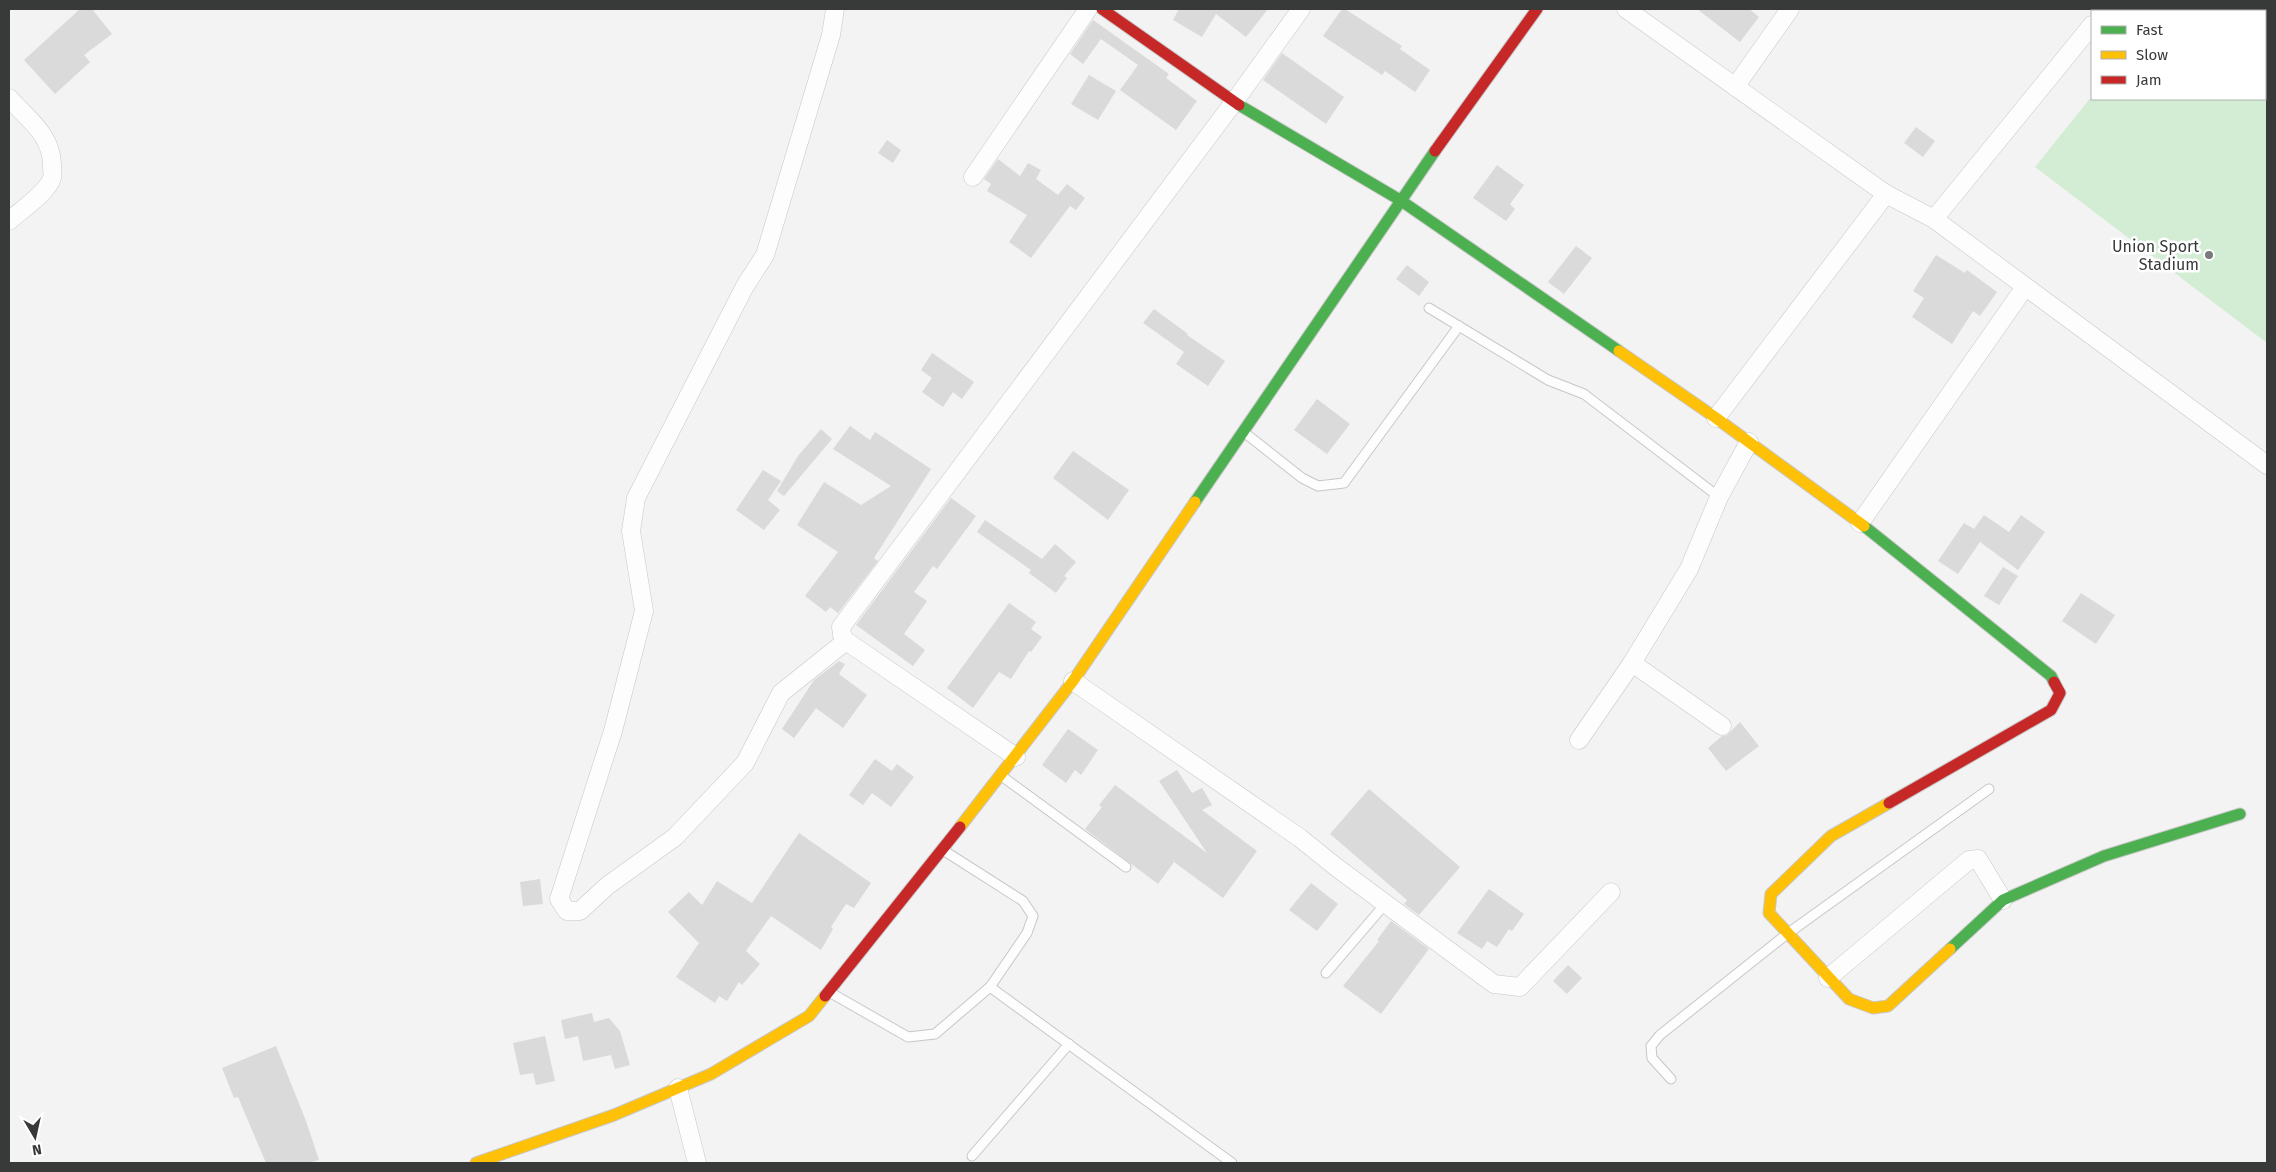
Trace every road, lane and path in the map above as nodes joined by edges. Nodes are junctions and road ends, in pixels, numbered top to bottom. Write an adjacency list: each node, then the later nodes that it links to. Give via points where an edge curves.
1 (835, 9): 26 (street, via 765,255 745,286 636,498 631,531 644,611 613,731 559,899 566,912 580,911 607,886 675,837 746,763 781,694)
2 (1088, 9): 12 (street)
3 (1102, 9): 11 (street)
4 (1301, 9): 11 (street)
5 (1537, 9): 14 (street)
6 (1626, 9): 9 (street)
7 (1790, 9): 9 (street)
8 (2091, 27): 15 (street)
9 (1735, 87): 13 (street)
10 (9, 98): 16 (street, via 41,131 50,145 52,160 52,178 44,190)
11 (1234, 102): 14 (street); 26 (street, via 842,627)
12 (973, 177)
13 (1886, 194): 15 (street); 20 (street)
14 (1400, 200): 20 (street); 21 (street)
15 (1934, 220): 17 (street)
16 (9, 222)
17 (2025, 287): 23 (street); 25 (street)
18 (1429, 308): 19 (lane)
19 (1459, 326): 21 (lane, via 1344,483 1318,486 1302,478); 24 (lane, via 1548,380 1584,394)
20 (1716, 418): 22 (street)
21 (1243, 431): 28 (street)
22 (1750, 442): 24 (street); 25 (street)
23 (2267, 466)
24 (1719, 497): 27 (street, via 1689,569)
25 (1860, 522): 40 (street, via 2051,676 2060,693 2051,710 2035,721 1831,836 1771,894 1769,913)
26 (846, 641): 31 (street)
27 (1632, 663): 29 (street); 30 (street)
28 (1073, 681): 31 (street); 39 (street, via 1300,838)
29 (1722, 726)
30 (1579, 740)
31 (1016, 757): 32 (street)
32 (1000, 775): 35 (street); 36 (lane)
33 (1988, 789): 40 (lane)
34 (2240, 814): 38 (street, via 2104,856)
35 (941, 849): 43 (lane, via 1023,901 1033,916 1027,933); 44 (street)
36 (1126, 867)
37 (1611, 892): 39 (street, via 1520,987 1494,984)
38 (2002, 900): 42 (street, via 1888,1006 1874,1008 1850,999); 42 (street, via 1978,859 1968,860)
39 (1386, 903): 41 (lane)
40 (1787, 934): 42 (street); 46 (lane, via 1660,1035 1651,1046 1652,1058)
41 (1326, 973)
42 (1828, 978)
43 (990, 987): 44 (lane, via 935,1034 908,1037); 45 (lane)
44 (828, 991): 47 (street, via 809,1016 711,1074)
45 (1069, 1044): 48 (lane); 51 (lane)
46 (1671, 1079)
47 (678, 1088): 49 (street); 50 (street)
48 (972, 1156)
49 (476, 1163)
50 (697, 1163)
51 (1232, 1163)

